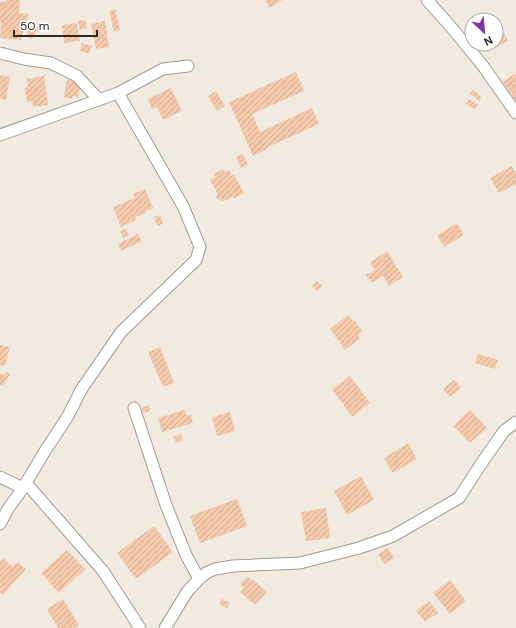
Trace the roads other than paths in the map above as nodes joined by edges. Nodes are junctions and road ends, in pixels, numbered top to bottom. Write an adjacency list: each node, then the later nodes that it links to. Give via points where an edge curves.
1 (427, 0): 6 (street, via 482,66)
2 (0, 53): 5 (street, via 51,63 77,76)
3 (188, 66): 4 (street, via 163,69)
4 (118, 93): 5 (street); 11 (street, via 183,206 200,247 196,260 121,332 81,390 68,416)
5 (99, 100): 7 (street)
6 (516, 113)
7 (0, 135)
8 (134, 408): 13 (street, via 166,505)
9 (516, 422): 13 (street, via 504,431 459,498 393,536 359,548 300,563 215,569)
10 (0, 477): 11 (street)
11 (24, 486): 12 (street); 14 (street, via 103,571)
12 (0, 524)
13 (199, 579): 15 (street, via 187,592)
14 (140, 628)
15 (165, 628)

